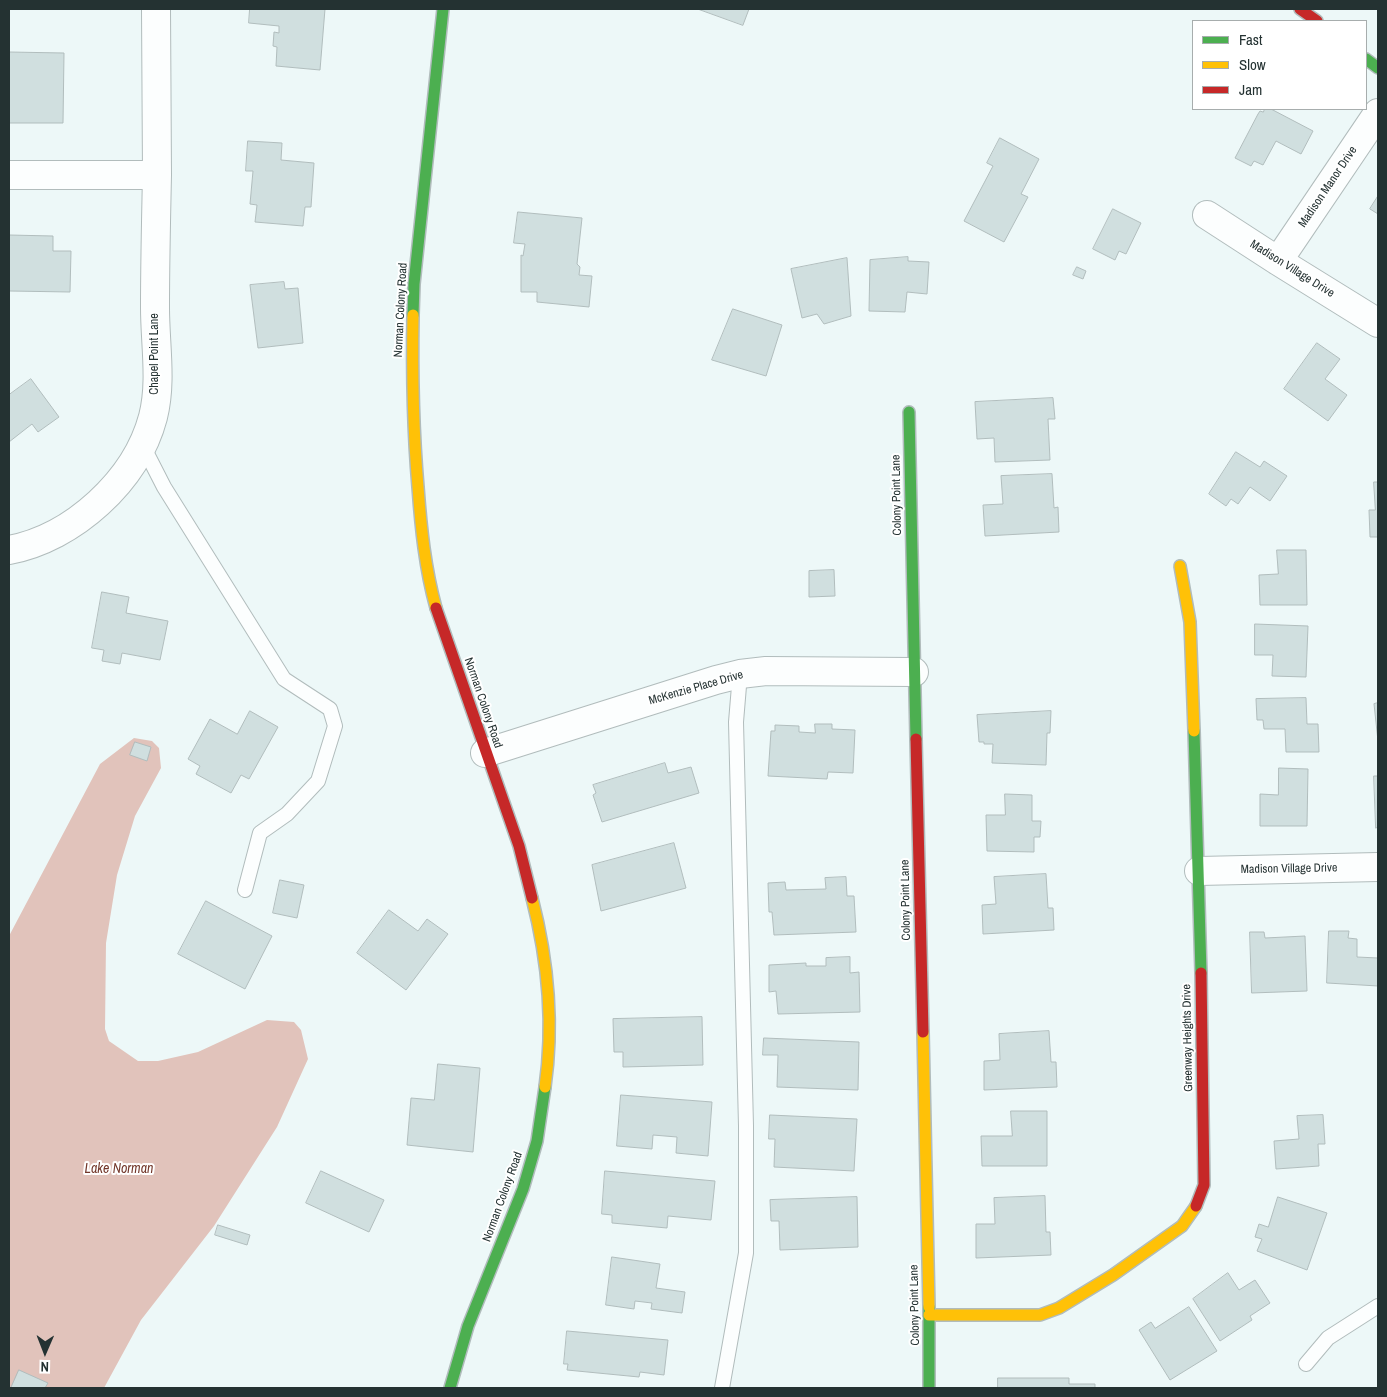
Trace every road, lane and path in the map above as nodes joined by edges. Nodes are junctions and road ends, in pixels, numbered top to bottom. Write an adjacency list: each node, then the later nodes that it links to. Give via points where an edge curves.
1 (156, 9): 8 (street, Chapel Point Lane)
2 (443, 9): 19 (street, Norman Colony Road, via 414,284 414,438 430,586)
3 (1300, 9): 4 (street)
4 (1316, 20)
5 (1367, 60): 6 (street)
6 (1378, 68)
7 (1378, 113): 11 (street, Madison Manor Drive)
8 (157, 175): 9 (street); 14 (street, Chapel Point Lane, via 157,387 152,418)
9 (9, 176)
10 (1207, 215): 11 (street, Madison Village Drive)
11 (1278, 261): 12 (street, Madison Village Drive)
12 (1378, 323)
13 (909, 412): 17 (street, Colony Point Lane)
14 (142, 444): 15 (street, Chapel Point Lane, via 125,474 104,499 72,525 43,540); 22 (lane, via 164,487 284,679 330,709 335,726 318,781 287,814 260,833)
15 (9, 550)
16 (1180, 566): 21 (street, Greenway Heights Drive, via 1191,640)
17 (914, 672): 18 (street, McKenzie Place Drive, via 766,671); 24 (street, Colony Point Lane)
18 (740, 674): 19 (street, McKenzie Place Drive); 27 (lane, via 736,722 746,1254)
19 (485, 753): 26 (street, Norman Colony Road, via 519,846 547,973 546,1078 537,1141 523,1188 468,1326)
20 (1378, 867): 21 (street, Madison Village Drive)
21 (1199, 871): 24 (street, Greenway Heights Drive, via 1204,1185 1198,1203 1182,1226 1059,1308 1040,1315)
22 (245, 890)
23 (1378, 1306): 25 (lane, via 1328,1338)
24 (930, 1315): 28 (street, Colony Point Lane)
25 (1306, 1364)
26 (450, 1388)
27 (722, 1388)
28 (929, 1388)

